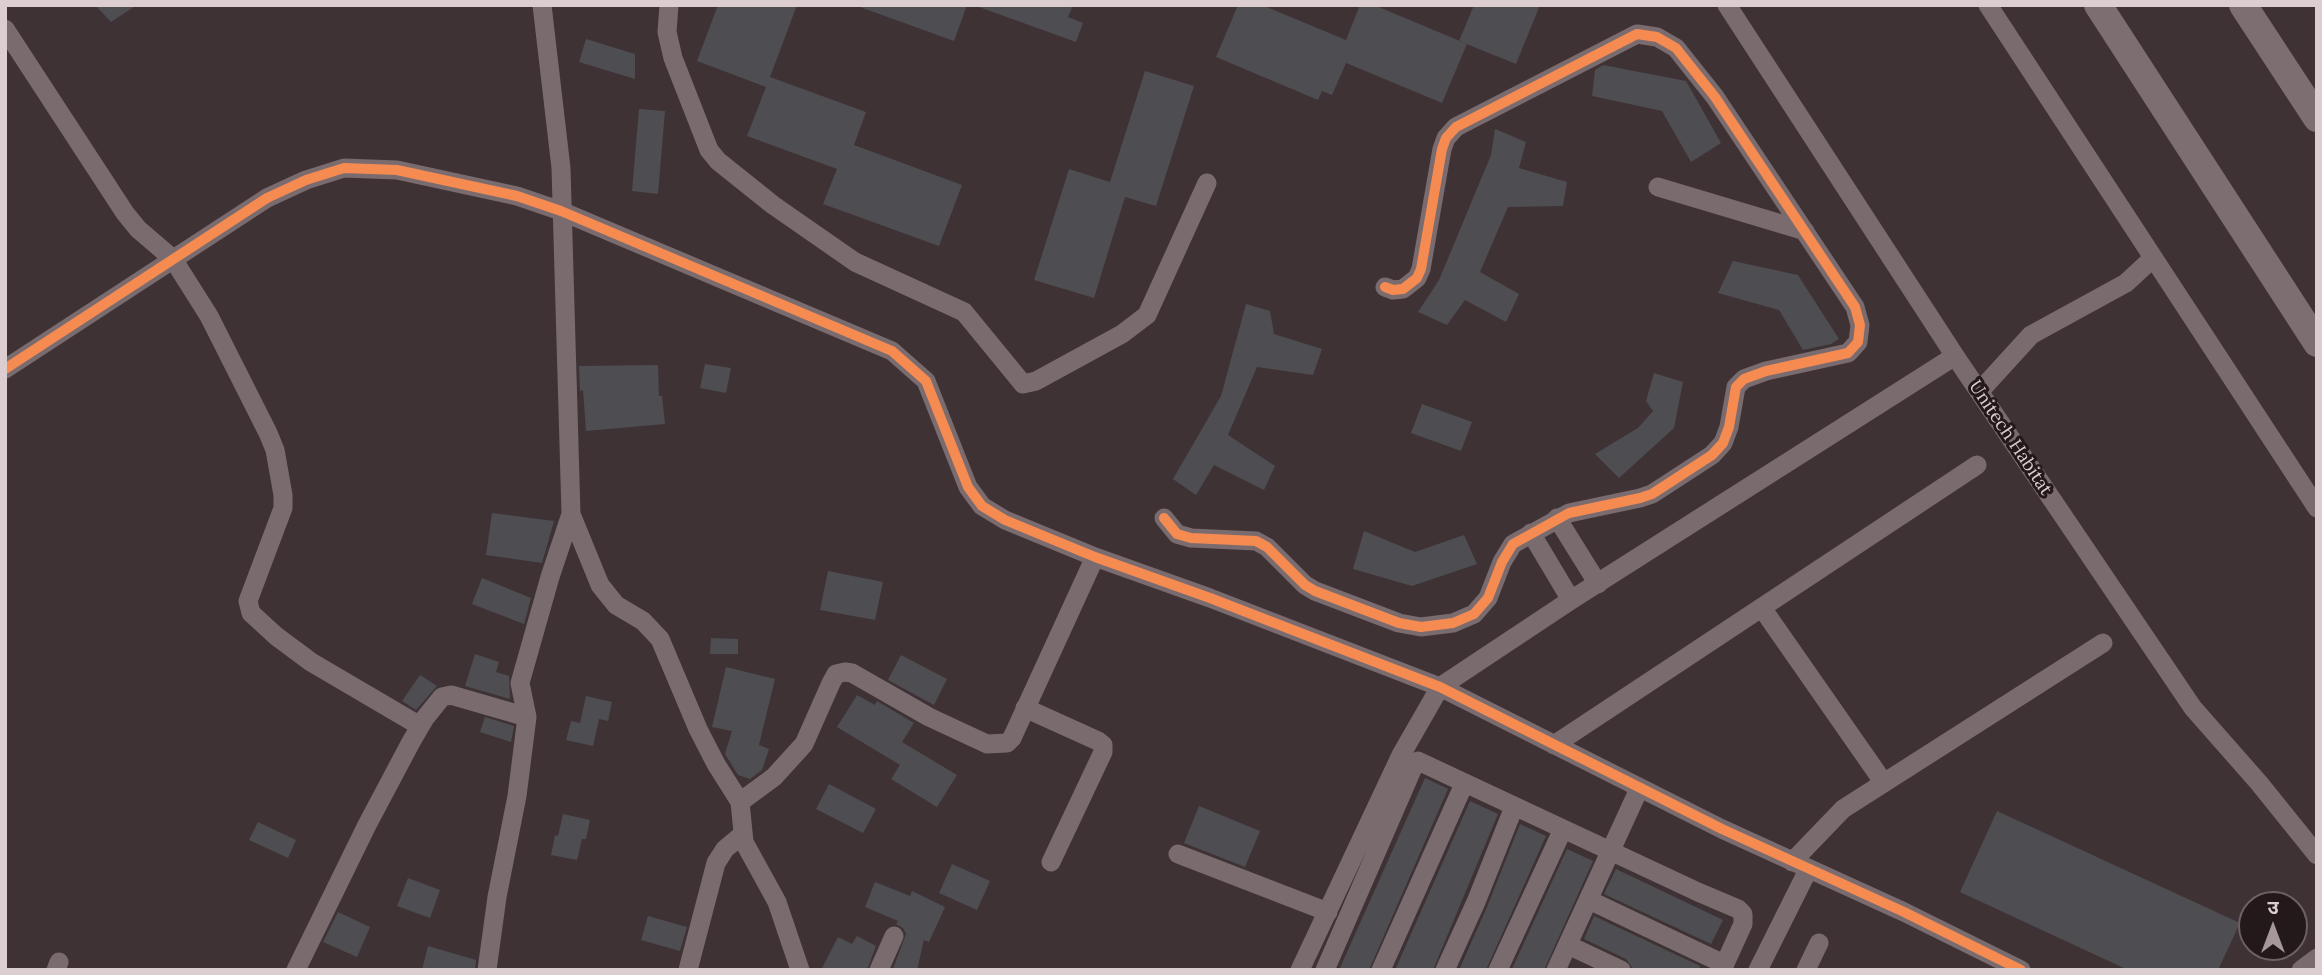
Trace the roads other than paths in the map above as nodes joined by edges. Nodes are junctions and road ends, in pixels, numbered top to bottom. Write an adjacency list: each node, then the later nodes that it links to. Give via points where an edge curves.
1 (542, 5): 11 (street, via 561,168)
2 (669, 5): 9 (street, via 667,32 673,58 709,150 718,161 855,262 964,312 1023,384 1122,334 1147,315)
3 (1727, 5): 17 (street, Unitech Habitat)
4 (1987, 5): 13 (street)
5 (2098, 5): 16 (main road)
6 (2242, 5): 8 (main road)
7 (5, 29): 14 (street, via 125,213)
8 (2317, 118)
9 (1207, 183)
10 (1658, 187): 12 (street)
11 (561, 212): 14 (street, via 517,196 397,170 344,168 267,198); 22 (street); 26 (street, via 892,351 926,381 968,487 982,506)
12 (1805, 232): 15 (street, via 1715,97 1676,48 1657,37 1637,34 1457,127 1446,138 1421,269 1403,289); 23 (street, via 1855,307 1858,342 1848,353 1744,379 1736,387 1723,443 1652,494)
13 (2153, 258): 19 (street, via 2126,283 2031,335); 21 (street)
14 (173, 259): 18 (street); 34 (street, via 209,316 275,450 283,508 248,601 251,613 311,662)
15 (1385, 287)
16 (2317, 343)
17 (1955, 356): 19 (street, Unitech Habitat); 27 (street)
18 (5, 369)
19 (1979, 392): 45 (street, Unitech Habitat, via 2193,708)
20 (1977, 465): 29 (street)
21 (2317, 508)
22 (571, 514): 33 (street, via 520,683); 39 (street, via 600,585 660,639 698,729)
23 (1558, 517): 25 (street); 27 (street)
24 (1164, 518): 25 (street, via 1177,534 1191,538 1256,541 1315,591 1421,627 1453,623 1474,614 1488,597 1513,544)
25 (1531, 533): 28 (street)
26 (1095, 557): 31 (street); 32 (street)
27 (1598, 584): 28 (street)
28 (1571, 600): 31 (street)
29 (1762, 608): 35 (street); 36 (street)
30 (2103, 643): 36 (street)
31 (1440, 687): 35 (street); 49 (street, via 1401,755)
32 (1025, 708): 39 (street, via 1007,743 987,744 852,673 836,674 803,744 774,777); 46 (street, via 1103,746)
33 (527, 717): 34 (street, via 446,695); 56 (street)
34 (420, 726): 55 (street)
35 (1554, 746): 38 (street)
36 (1884, 783): 47 (street, via 1843,809)
37 (1464, 784): 40 (street); 61 (street, via 1415,763); 62 (street)
38 (1639, 789): 43 (street); 47 (street)
39 (740, 802): 42 (street)
40 (1514, 807): 41 (street); 63 (street)
41 (1563, 829): 43 (street); 64 (street)
42 (743, 834): 57 (street, via 716,863); 58 (street, via 777,902)
43 (1611, 852): 48 (street); 54 (street, via 1743,914)
44 (1178, 854): 49 (street)
45 (2317, 855)
46 (1051, 862)
47 (1800, 866): 67 (street); 69 (street)
48 (1589, 900): 52 (street); 54 (street)
49 (1328, 912): 60 (street)
50 (894, 936): 59 (street)
51 (1819, 943): 68 (street)
52 (1568, 945): 65 (street); 66 (street)
53 (2317, 958): 70 (street)
54 (1723, 967)
55 (296, 970)
56 (487, 970)
57 (688, 970)
58 (800, 970)
59 (879, 970)
60 (1300, 970)
61 (1325, 970)
62 (1381, 970)
63 (1445, 970)
64 (1498, 970)
65 (1556, 970)
66 (1621, 970)
67 (1758, 970)
68 (1806, 970)
69 (2021, 970)
70 (2301, 970)

